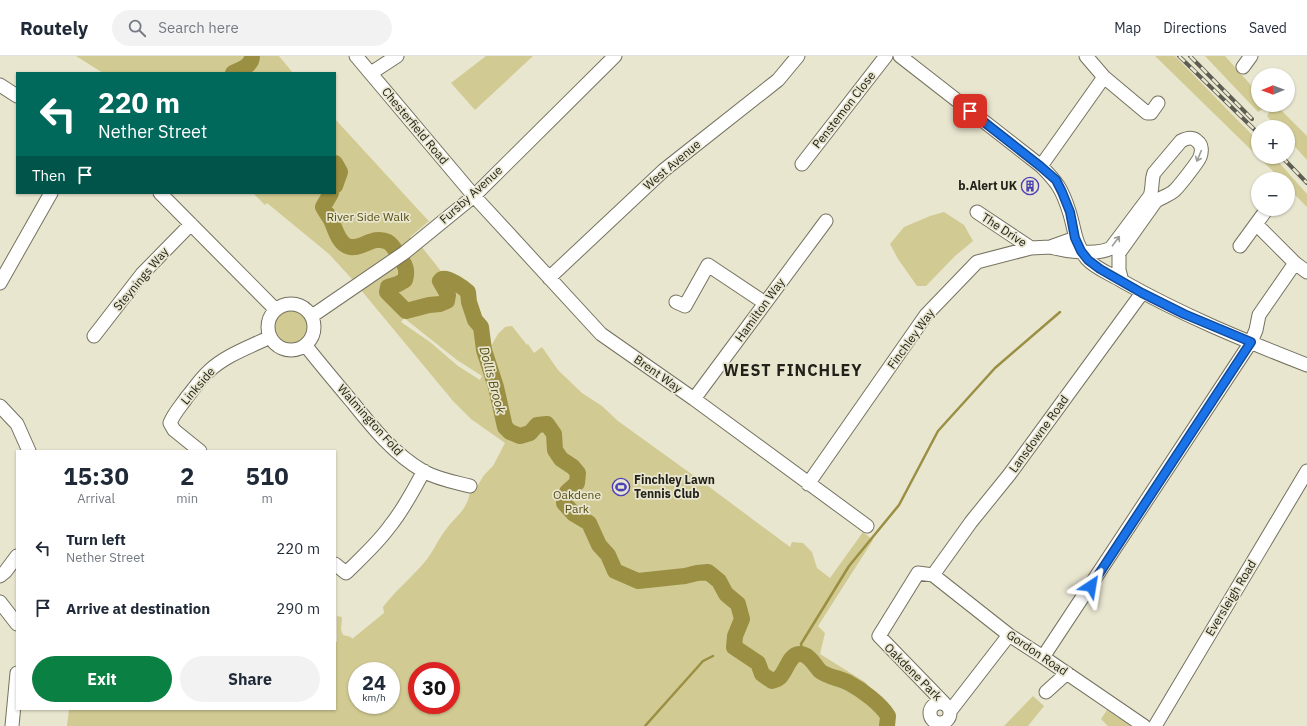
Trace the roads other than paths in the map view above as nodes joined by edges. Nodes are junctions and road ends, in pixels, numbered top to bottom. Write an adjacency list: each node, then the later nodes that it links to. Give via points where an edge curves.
1 (356, 56): 10 (street, Chesterfield Road)
2 (397, 56): 10 (street)
3 (615, 56): 19 (street, Fursby Avenue)
4 (798, 56): 32 (street, West Avenue, via 778,80 664,170)
5 (886, 56): 15 (street, Penstemon Close)
6 (900, 56): 16 (street)
7 (1086, 56): 11 (street)
8 (1251, 56): 9 (street)
9 (1243, 67)
10 (371, 73): 19 (street, Chesterfield Road)
11 (1104, 77): 14 (street, via 1147,113 1151,113); 16 (street)
12 (0, 85): 13 (street)
13 (16, 95)
14 (1158, 103)
15 (802, 164)
16 (1040, 166): 25 (street, via 1056,180 1062,192 1070,212)
17 (50, 194): 34 (street)
18 (161, 194): 23 (street)
19 (474, 196): 32 (street, Brent Way); 39 (street, Fursby Avenue, via 400,256)
20 (977, 212): 28 (street, The Drive)
21 (1262, 216): 24 (street)
22 (826, 221): 37 (street, Hamilton Way)
23 (190, 224): 38 (street); 40 (street, Steynings Way, via 142,274)
24 (1256, 224): 26 (street); 30 (street)
25 (1075, 238): 27 (street, Finchley Way); 29 (street)
26 (1240, 246)
27 (1050, 247): 28 (street, Finchley Way); 29 (street, via 1068,252)
28 (1031, 248): 51 (street, Finchley Way, via 977,262 926,315)
29 (1081, 251): 33 (street, via 1100,269); 33 (street, one-way to 33, via 1096,252 1111,248 1150,196 1154,173 1181,141 1187,138 1198,140 1201,145 1200,157 1175,191 1156,201 1119,253)
30 (1295, 263): 31 (street); 42 (street, via 1259,315)
31 (1307, 272)
32 (549, 278): 45 (street, Brent Way, via 601,334)
33 (1122, 281): 35 (street)
34 (0, 283)
35 (1142, 293): 42 (street); 56 (street, Lansdowne Road)
36 (676, 302): 37 (street, via 685,306 708,265)
37 (765, 303): 45 (street, Hamilton Way)
38 (276, 310): 39 (street, via 282,306 295,304 307,310); 41 (street, via 269,323)
39 (312, 316): 43 (street, via 314,335)
40 (94, 336)
41 (270, 337): 43 (street, via 280,348 286,350 293,351); 48 (street, Linkside, via 213,367 173,415 170,423 174,430)
42 (1251, 342): 44 (street); 61 (street)
43 (306, 346): 50 (street, Walmington Fold, via 386,441 406,460)
44 (1307, 365)
45 (694, 399): 51 (street, Brent Way)
46 (0, 406): 47 (street, via 17,424)
47 (29, 450)
48 (199, 450)
49 (1307, 470): 67 (street, Eversleigh Road)
50 (424, 471): 52 (street, Walmington Fold); 55 (street, via 390,527 346,577)
51 (808, 484): 53 (street, Brent Way)
52 (470, 486)
53 (867, 526)
54 (16, 557): 57 (street)
55 (336, 565)
56 (933, 575): 60 (street, Gordon Road); 60 (street, Oakdene Park, via 918,573 879,636 947,707)
57 (0, 576)
58 (0, 602): 59 (street)
59 (16, 623)
60 (1009, 635): 61 (street, Gordon Road)
61 (1044, 657): 62 (street, Gordon Road)
62 (1067, 673): 64 (street); 66 (street, Gordon Road)
63 (16, 684): 65 (street)
64 (1046, 692)
65 (12, 726)
66 (1144, 726)
67 (1155, 726)

